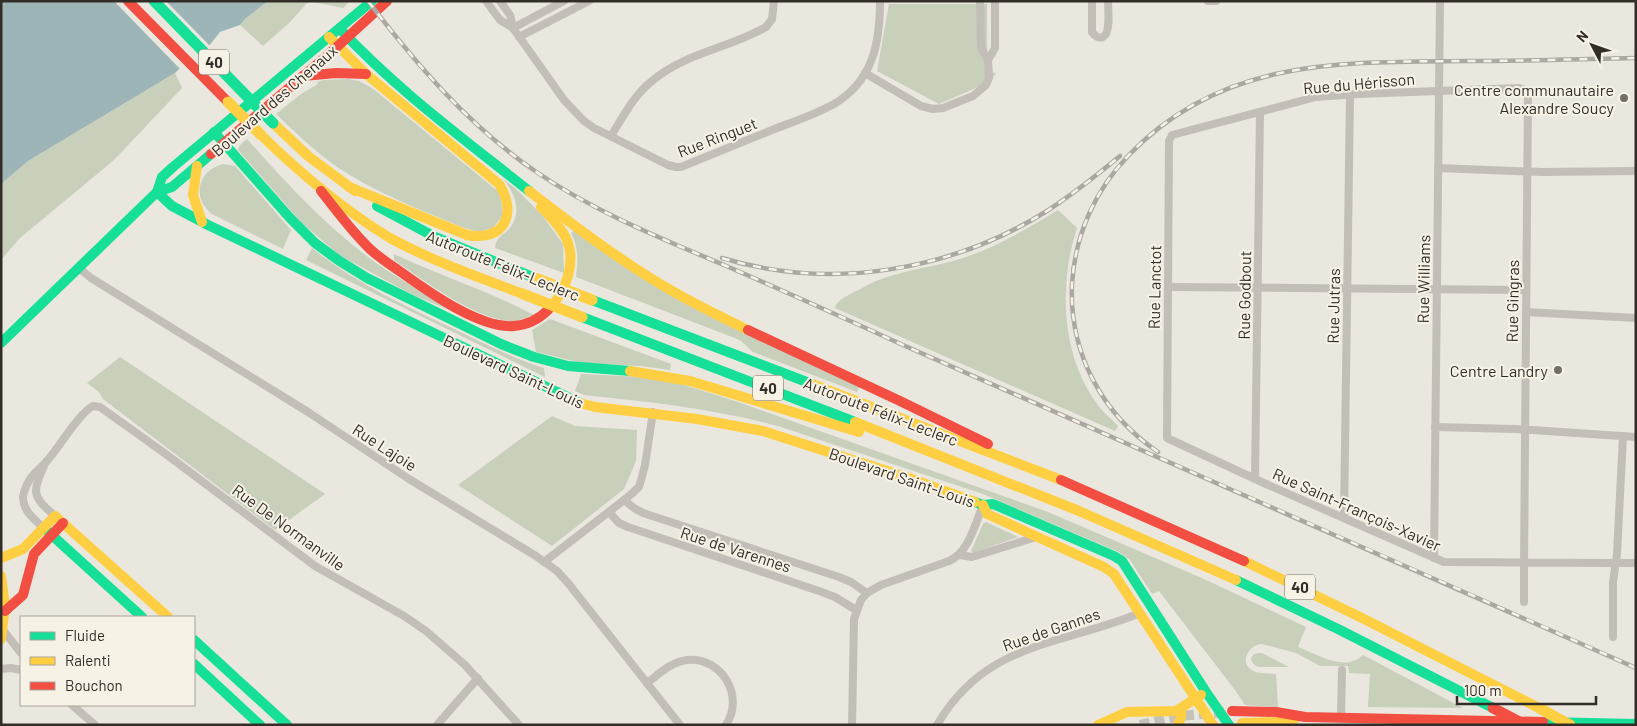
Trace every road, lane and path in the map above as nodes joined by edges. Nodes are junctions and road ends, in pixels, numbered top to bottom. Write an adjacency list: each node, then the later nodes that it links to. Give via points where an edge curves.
1 (128, 1): 41 (main road, Autoroute Félix-Leclerc / 40, bridge, via 290,164)
2 (154, 1): 40 (main road, Autoroute Félix-Leclerc / 40, bridge, via 308,156)
3 (372, 1): 19 (main road, Boulevard des Chenaux)
4 (387, 1): 19 (main road, Boulevard des Chenaux)
5 (486, 1): 18 (street, Rue Ringuet, via 500,20)
6 (500, 1): 18 (street, Rue Ringuet, via 510,15)
7 (564, 1): 18 (street)
8 (589, 1): 21 (street)
9 (774, 1): 32 (street, via 772,18 766,27 684,61 651,81)
10 (880, 1): 24 (street, Rue Ringuet, via 879,35)
11 (980, 1): 23 (street, via 981,48)
12 (995, 1): 23 (street, via 995,48)
13 (1092, 1): 14 (street, via 1092,32 1100,37 1108,30)
14 (1108, 1)
15 (1208, 1): 16 (street)
16 (1216, 1)
17 (1440, 1): 28 (street, Rue Williams)
18 (513, 28): 21 (street, Rue Ringuet)
19 (344, 33): 20 (main road, Boulevard des Chenaux); 22 (main road, Boulevard des Chenaux); 39 (main road, via 411,95)
20 (329, 37): 22 (main road); 31 (main road, Boulevard des Chenaux)
21 (520, 37): 32 (street, Rue Ringuet, via 571,109 588,124)
22 (338, 46): 25 (main road); 26 (main road, Boulevard des Chenaux)
23 (988, 60): 24 (street, via 988,81 984,88 943,108 921,106)
24 (865, 73): 32 (street, Rue Ringuet, via 849,92 828,107 681,166 668,165)
25 (366, 74): 26 (main road); 40 (main road, via 499,184 507,196 508,213 496,232 475,236 452,230)
26 (303, 76): 34 (main road, Boulevard des Chenaux)
27 (1525, 90): 28 (street, Rue du Hérisson); 37 (street, Rue Gingras, via 1528,95)
28 (1440, 91): 29 (street, Rue du Hérisson); 36 (street, Rue Williams)
29 (1350, 94): 30 (street, Rue du Hérisson, via 1312,98); 47 (street, Rue Jutras)
30 (1260, 112): 33 (street, Rue du Hérisson); 46 (street, Rue Godbout)
31 (214, 132): 34 (main road); 42 (main road, Boulevard des Chenaux, via 162,176)
32 (611, 136)
33 (1171, 137): 45 (street, Rue Lanctot)
34 (224, 144): 35 (main road, Boulevard des Chenaux); 59 (main road, via 290,218 338,260 376,283 516,351 568,366 640,372 690,381)
35 (197, 166): 42 (main road, Boulevard des Chenaux, via 172,187); 43 (main road, via 193,195)
36 (1438, 168): 37 (street); 48 (street, Rue Williams)
37 (1527, 171): 38 (street); 49 (street, Rue Gingras)
38 (1636, 171)
39 (514, 179): 41 (main road, via 561,230 570,259 567,281 555,304 535,320 513,326 477,318 403,274 370,249); 61 (main road, via 606,249 682,297 925,411)
40 (349, 187): 61 (main road, Autoroute Félix-Leclerc / 40, bridge, via 426,234 461,250)
41 (321, 191): 59 (main road, Autoroute Félix-Leclerc / 40, bridge, via 363,221 450,266)
42 (157, 192): 43 (main road, Boulevard Saint-Louis, via 172,206); 44 (main road, Boulevard des Chenaux)
43 (202, 222): 53 (main road, Boulevard Saint-Louis, via 575,402 594,407)
44 (79, 268): 52 (main road, Boulevard des Chenaux); 73 (street, Rue Lajoie, via 90,278)
45 (1168, 288): 46 (street); 57 (street, Rue Lanctot)
46 (1258, 288): 47 (street); 62 (street, Rue Godbout)
47 (1347, 289): 48 (street); 66 (street, Rue Jutras)
48 (1437, 290): 49 (street); 54 (street, Rue Williams)
49 (1526, 290): 50 (street, Rue Gingras)
50 (1526, 312): 51 (street); 55 (street, Rue Gingras)
51 (1636, 318)
52 (1, 343)
53 (653, 412): 63 (street, via 641,480 635,492); 64 (main road, Boulevard Saint-Louis, via 786,437)
54 (1435, 427): 55 (street); 72 (street, Rue Williams)
55 (1525, 429): 56 (street); 74 (street, Rue Gingras)
56 (1623, 436): 58 (street); 75 (street)
57 (1167, 437): 62 (street, Rue Saint-François-Xavier)
58 (1636, 437)
59 (953, 460): 120 (main road, Autoroute Félix-Leclerc / 40, bridge, via 1207,568 1378,649)
60 (46, 462): 67 (street, Rue De Normanville, via 36,492 40,504); 68 (street, Rue De Normanville, via 31,478 24,493 24,503 28,512); 93 (street, Rue De Normanville, via 88,409 100,407 315,566 416,624 450,650)
61 (1053, 477): 121 (main road, Autoroute Félix-Leclerc / 40, bridge, via 1258,567 1406,639)
62 (1255, 479): 66 (street, Rue Saint-François-Xavier)
63 (624, 500): 65 (street); 78 (street, Rue de Varennes, via 643,513 839,577)
64 (983, 505): 69 (main road, Boulevard Saint-Louis, via 987,514); 70 (street); 95 (main road, Boulevard Saint-Louis, via 993,504 1122,561)
65 (609, 512): 73 (street); 80 (street, Rue de Varennes, via 628,527 819,591)
66 (1344, 518): 72 (street, Rue Saint-François-Xavier)
67 (59, 520): 68 (main road); 84 (main road)
68 (48, 532): 71 (main road, via 23,549); 81 (main road, via 32,557 23,595); 83 (main road)
69 (1036, 537): 70 (street, via 972,557); 82 (main road, Boulevard Saint-Louis, via 1111,572)
70 (959, 555): 78 (street, via 881,584)
71 (1, 558)
72 (1434, 558): 74 (street, Rue Saint-François-Xavier, via 1444,562)
73 (544, 562): 94 (street, Rue Lajoie, via 568,583)
74 (1524, 563): 75 (street, Rue Saint-François-Xavier); 79 (street, Rue Gingras)
75 (1615, 563): 76 (street, Rue Saint-François-Xavier); 86 (street)
76 (1636, 563)
77 (1, 576): 81 (main road)
78 (867, 593): 80 (street)
79 (1524, 602)
80 (856, 610): 115 (street)
81 (5, 611): 85 (main road)
82 (1140, 613): 96 (main road, Boulevard Saint-Louis); 116 (street, Rue de Gannes, via 1004,659 964,688)
83 (141, 616)
84 (167, 616)
85 (2, 635): 88 (street)
86 (1614, 637)
87 (195, 641): 98 (main road)
88 (20, 652)
89 (195, 665): 106 (main road)
90 (1, 669): 91 (street)
91 (20, 670)
92 (1342, 670): 102 (street)
93 (478, 678): 111 (street); 112 (street, Rue De Normanville)
94 (647, 683): 113 (street, Rue Lajoie); 114 (street, via 680,661 708,663 720,670 733,694 733,709)
95 (1206, 692): 96 (main road); 107 (main road, Boulevard Saint-Louis)
96 (1195, 699): 99 (main road); 119 (main road, Boulevard Saint-Louis)
97 (73, 706): 109 (street)
98 (270, 709): 106 (main road); 110 (main road)
99 (1181, 710): 117 (main road, via 1127,712); 118 (main road)
100 (1232, 711): 101 (main road, via 1276,712)
101 (1306, 717): 102 (main road); 104 (main road)
102 (1340, 717): 103 (main road)
103 (1401, 722): 105 (main road)
104 (1242, 723)
105 (1493, 723): 108 (main road)
106 (259, 724)
107 (1229, 724)
108 (1636, 724)
109 (95, 725)
110 (287, 725)
111 (437, 725)
112 (519, 725)
113 (680, 725)
114 (726, 725)
115 (852, 725)
116 (937, 725)
117 (1098, 725)
118 (1178, 725)
119 (1213, 725)
120 (1525, 725)
121 (1570, 725)

